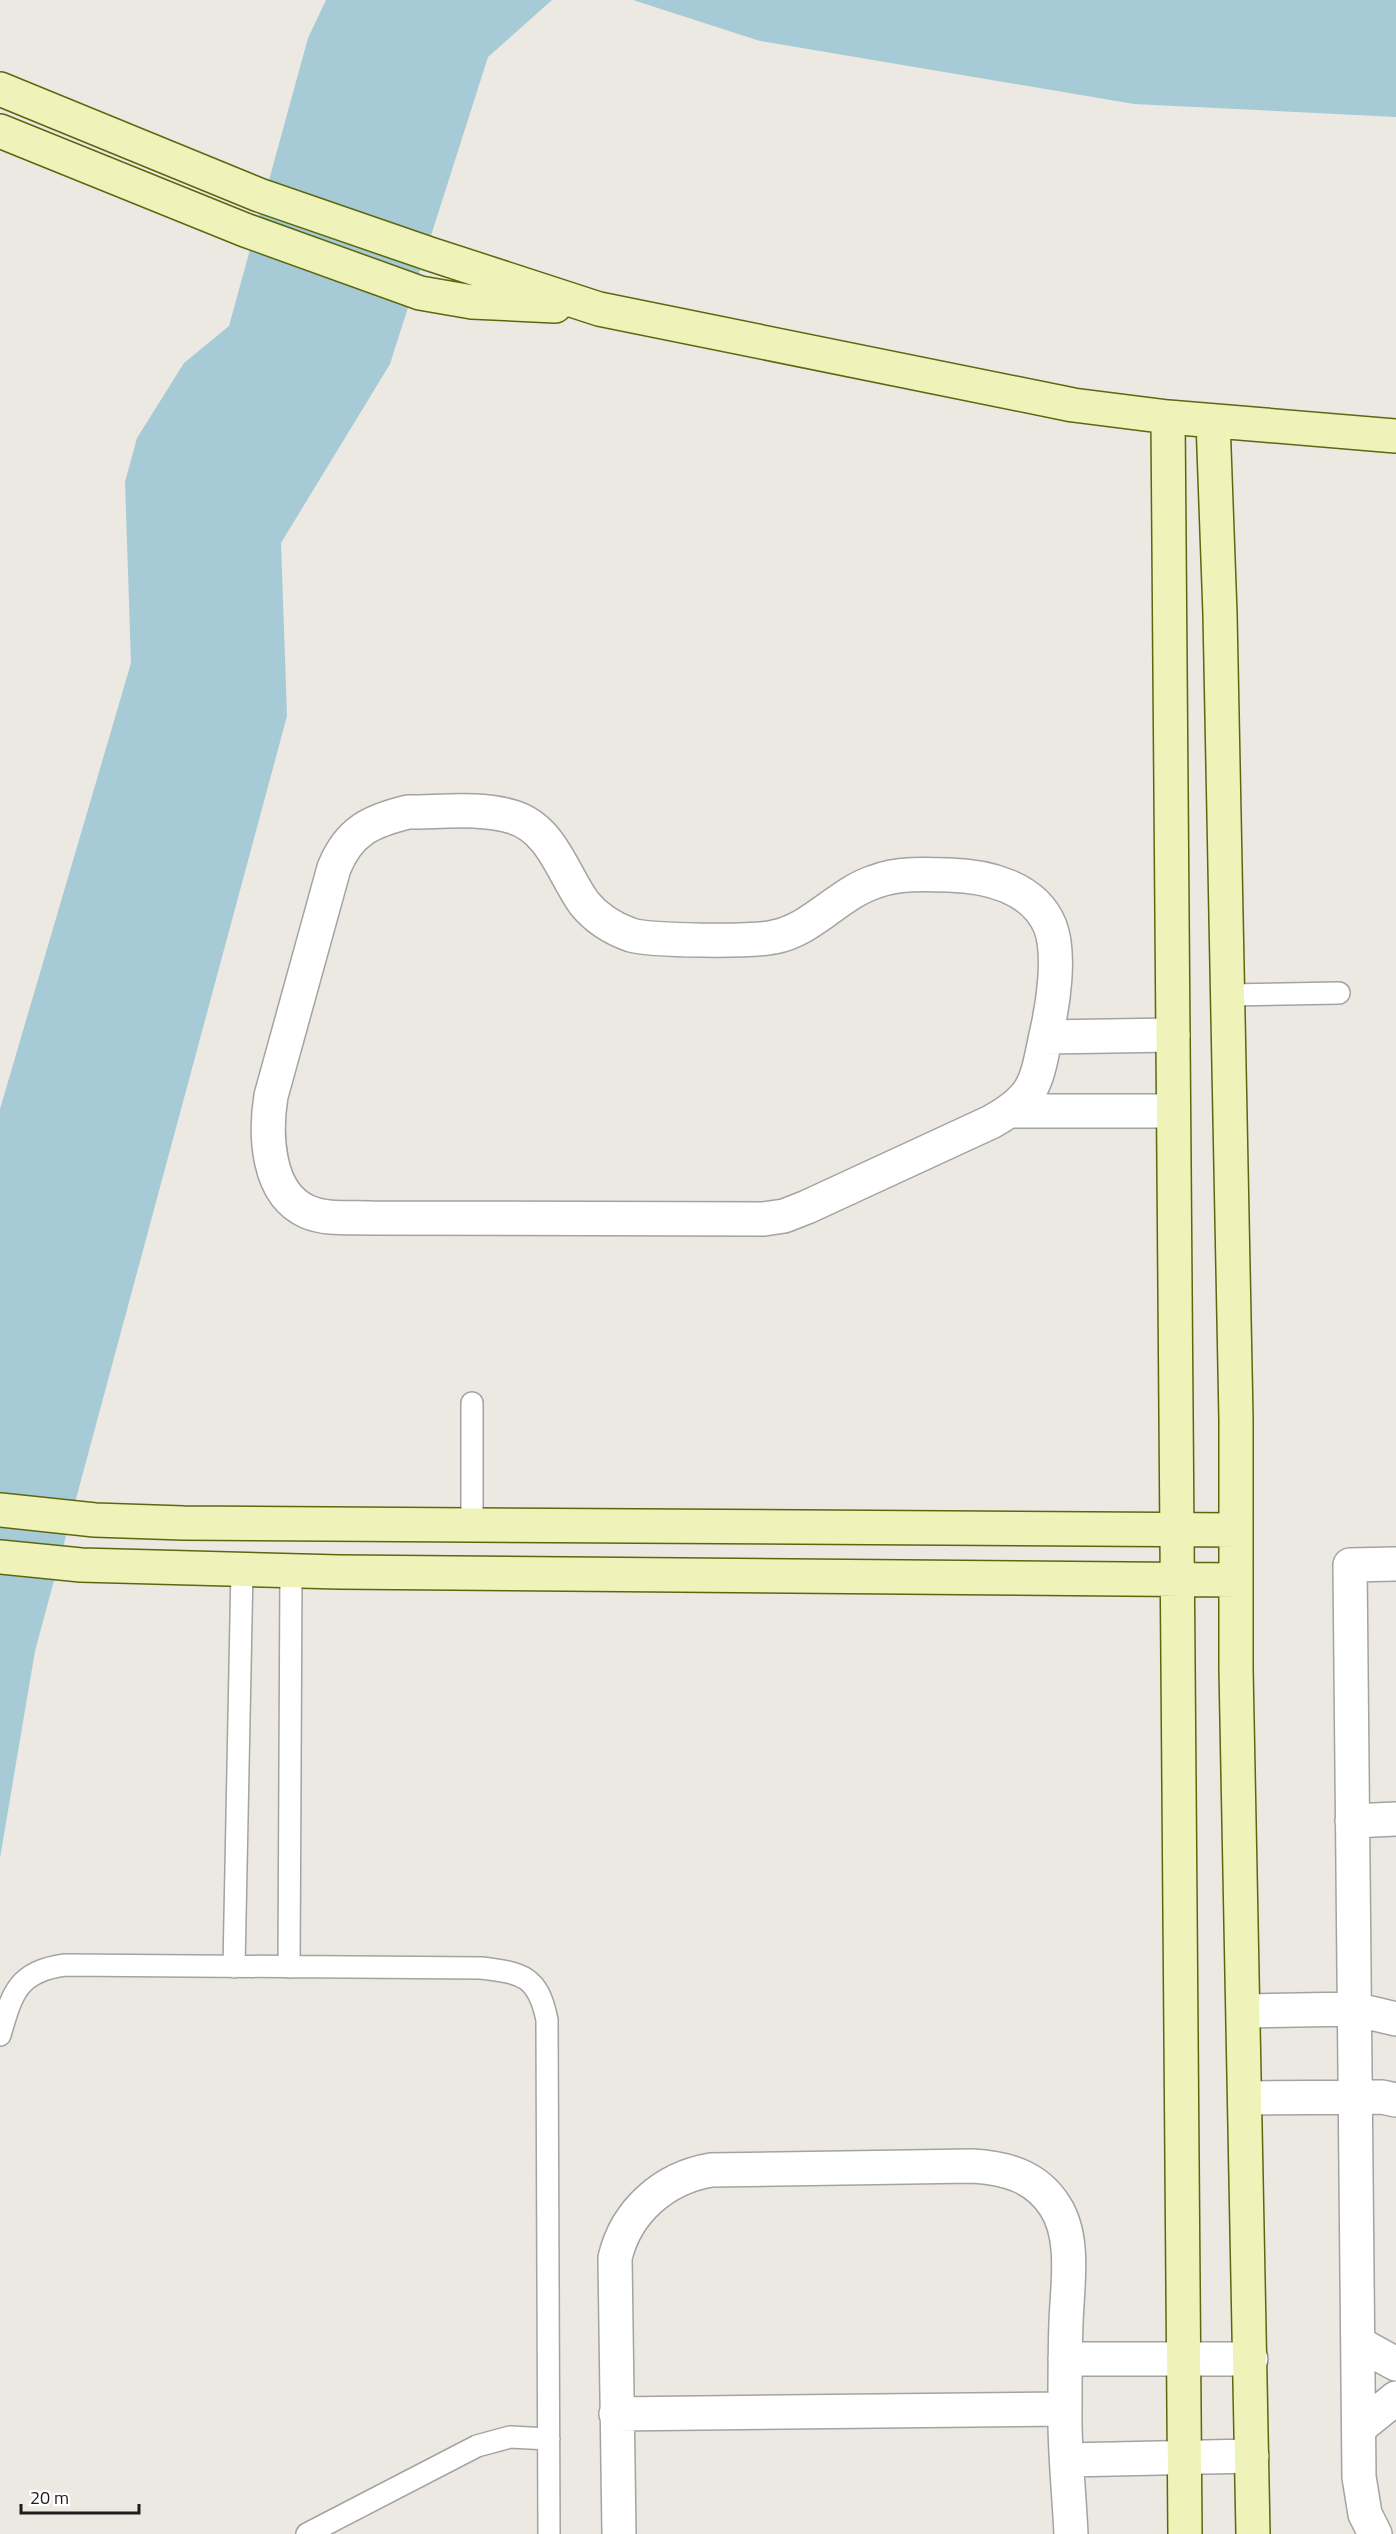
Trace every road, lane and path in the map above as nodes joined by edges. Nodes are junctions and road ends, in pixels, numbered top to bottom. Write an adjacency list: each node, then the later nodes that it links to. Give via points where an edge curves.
1 (0, 89): 3 (street, via 259,195)
2 (0, 131): 3 (street, via 245,230 420,294 472,302)
3 (599, 309): 4 (street, via 1073,405)
4 (1168, 417): 5 (street); 9 (street)
5 (1213, 421): 6 (street); 8 (street)
6 (1396, 436)
7 (1339, 993): 8 (lane)
8 (1228, 995): 17 (street)
9 (1173, 1035): 10 (street); 11 (street)
10 (1046, 1037): 12 (street, via 1034,1086); 12 (street, via 1054,979 1050,926 1022,893 1001,883 975,876 943,875 904,875 874,881 796,929 774,937 633,935 598,918 584,903 561,862 531,826 497,814 408,812 369,824 341,851 274,1085 267,1128 272,1162 287,1195 296,1205 323,1216 742,1220 784,1216 807,1208)
11 (1173, 1111): 12 (street); 16 (street)
12 (1011, 1112)
13 (472, 1403): 15 (lane)
14 (0, 1510): 15 (street, via 95,1520)
15 (472, 1526): 16 (street)
16 (1177, 1529): 17 (street); 22 (street)
17 (1236, 1530): 23 (street)
18 (0, 1557): 20 (street, via 81,1565)
19 (1396, 1564): 25 (street, via 1350,1565)
20 (242, 1569): 21 (street); 26 (lane)
21 (291, 1571): 22 (street); 27 (lane)
22 (1178, 1580): 23 (street); 37 (street)
23 (1236, 1580): 29 (street)
24 (1396, 1819): 25 (street)
25 (1352, 1821): 28 (street)
26 (234, 1967): 27 (lane); 31 (lane, via 46,1968 19,1985)
27 (289, 1967): 44 (lane, via 481,1968 506,1971 536,1986 547,2020)
28 (1354, 2009): 29 (street); 30 (street); 32 (street)
29 (1244, 2011): 33 (street)
30 (1396, 2019)
31 (0, 2035)
32 (1355, 2097): 33 (street); 34 (street); 35 (street)
33 (1246, 2098): 38 (street)
34 (1396, 2100)
35 (1358, 2343): 39 (street); 43 (street)
36 (1065, 2358): 37 (street); 41 (street); 42 (street, via 1068,2281 1064,2229 1056,2208 1031,2180 993,2167 972,2166 711,2170 695,2172 652,2197 619,2238 615,2258)
37 (1184, 2359): 38 (street); 46 (street)
38 (1251, 2359): 45 (street)
39 (1396, 2364)
40 (1396, 2398): 43 (street)
41 (1064, 2409): 42 (street); 47 (street)
42 (616, 2414): 50 (street)
43 (1359, 2428): 54 (street, via 1361,2496)
44 (549, 2439): 48 (lane, via 510,2437 477,2446); 49 (lane)
45 (1252, 2456): 46 (street); 53 (street)
46 (1184, 2458): 47 (street); 52 (street)
47 (1067, 2460): 51 (street)
48 (308, 2534)
49 (549, 2534)
50 (619, 2534)
51 (1071, 2534)
52 (1185, 2534)
53 (1253, 2534)
54 (1375, 2534)

